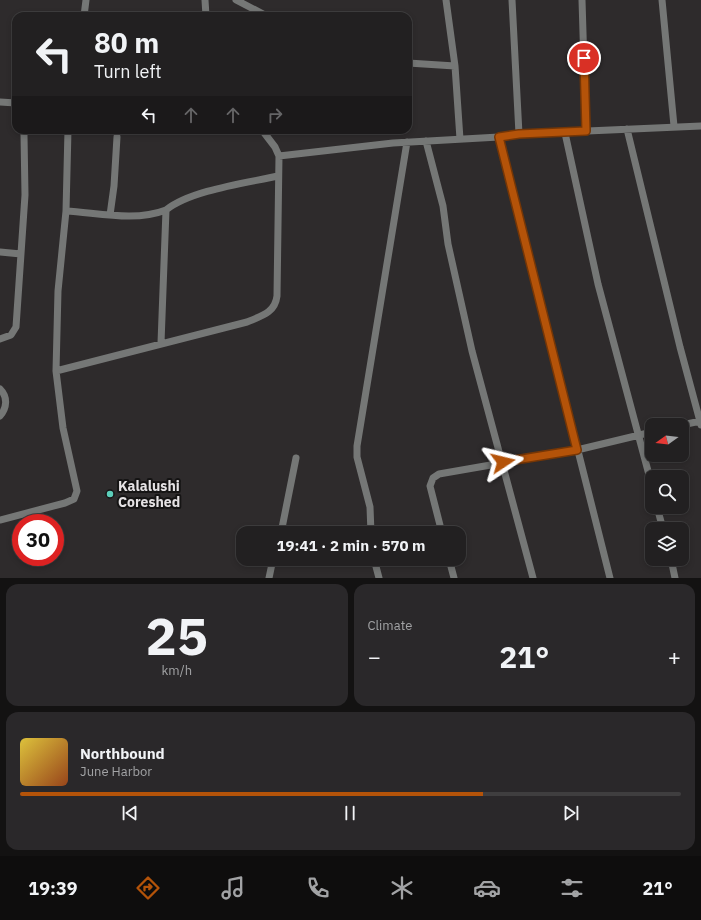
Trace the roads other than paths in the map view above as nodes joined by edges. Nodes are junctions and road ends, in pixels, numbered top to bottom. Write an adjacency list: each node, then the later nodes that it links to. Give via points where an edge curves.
1 (86, 0): 8 (street)
2 (205, 0): 9 (street)
3 (236, 0): 10 (street)
4 (446, 0): 12 (street)
5 (512, 0): 22 (street)
6 (582, 0): 18 (street)
7 (662, 0): 15 (street)
8 (84, 12)
9 (206, 12)
10 (258, 12)
11 (412, 64): 12 (street)
12 (455, 66): 26 (street)
13 (0, 102): 14 (street)
14 (12, 103)
15 (674, 126): 16 (street); 17 (street)
16 (701, 126)
17 (627, 129): 18 (street); 41 (street, via 678,340)
18 (586, 131): 19 (street)
19 (565, 133): 22 (street); 44 (street, via 598,284)
20 (68, 134): 32 (street)
21 (265, 134): 29 (street)
22 (519, 134): 25 (street)
23 (24, 135): 35 (street, via 25,195)
24 (117, 137): 33 (street)
25 (499, 137): 26 (street); 45 (street)
26 (460, 139): 27 (street)
27 (426, 141): 28 (street); 47 (street, via 443,206 448,244 472,351)
28 (407, 142): 29 (street); 51 (street, via 357,446)
29 (279, 156): 30 (street)
30 (278, 176): 31 (street, via 197,194 179,201); 37 (street, via 278,296 273,310 247,322)
31 (166, 210): 33 (street, via 138,215); 37 (street)
32 (66, 211): 33 (street); 38 (street, via 58,291)
33 (110, 215)
34 (0, 252): 35 (street)
35 (21, 254): 36 (street, via 16,327 11,335)
36 (0, 339)
37 (161, 343): 38 (street)
38 (56, 371): 49 (street, via 63,428 77,491 74,499)
39 (0, 389): 40 (street, via 6,404)
40 (0, 416)
41 (701, 422): 42 (street)
42 (689, 424)
43 (645, 434): 44 (street)
44 (639, 435): 45 (street); 48 (street)
45 (577, 450): 47 (street); 61 (street)
46 (296, 458): 50 (street)
47 (503, 462): 52 (street, via 439,474 433,478 430,486); 60 (street)
48 (648, 470)
49 (0, 520)
50 (282, 526)
51 (371, 526)
52 (440, 526)
53 (272, 566): 57 (street)
54 (376, 566): 58 (street)
55 (451, 566): 59 (street)
56 (673, 566): 62 (street)
57 (269, 578)
58 (379, 578)
59 (454, 578)
60 (533, 578)
61 (610, 578)
62 (676, 578)

